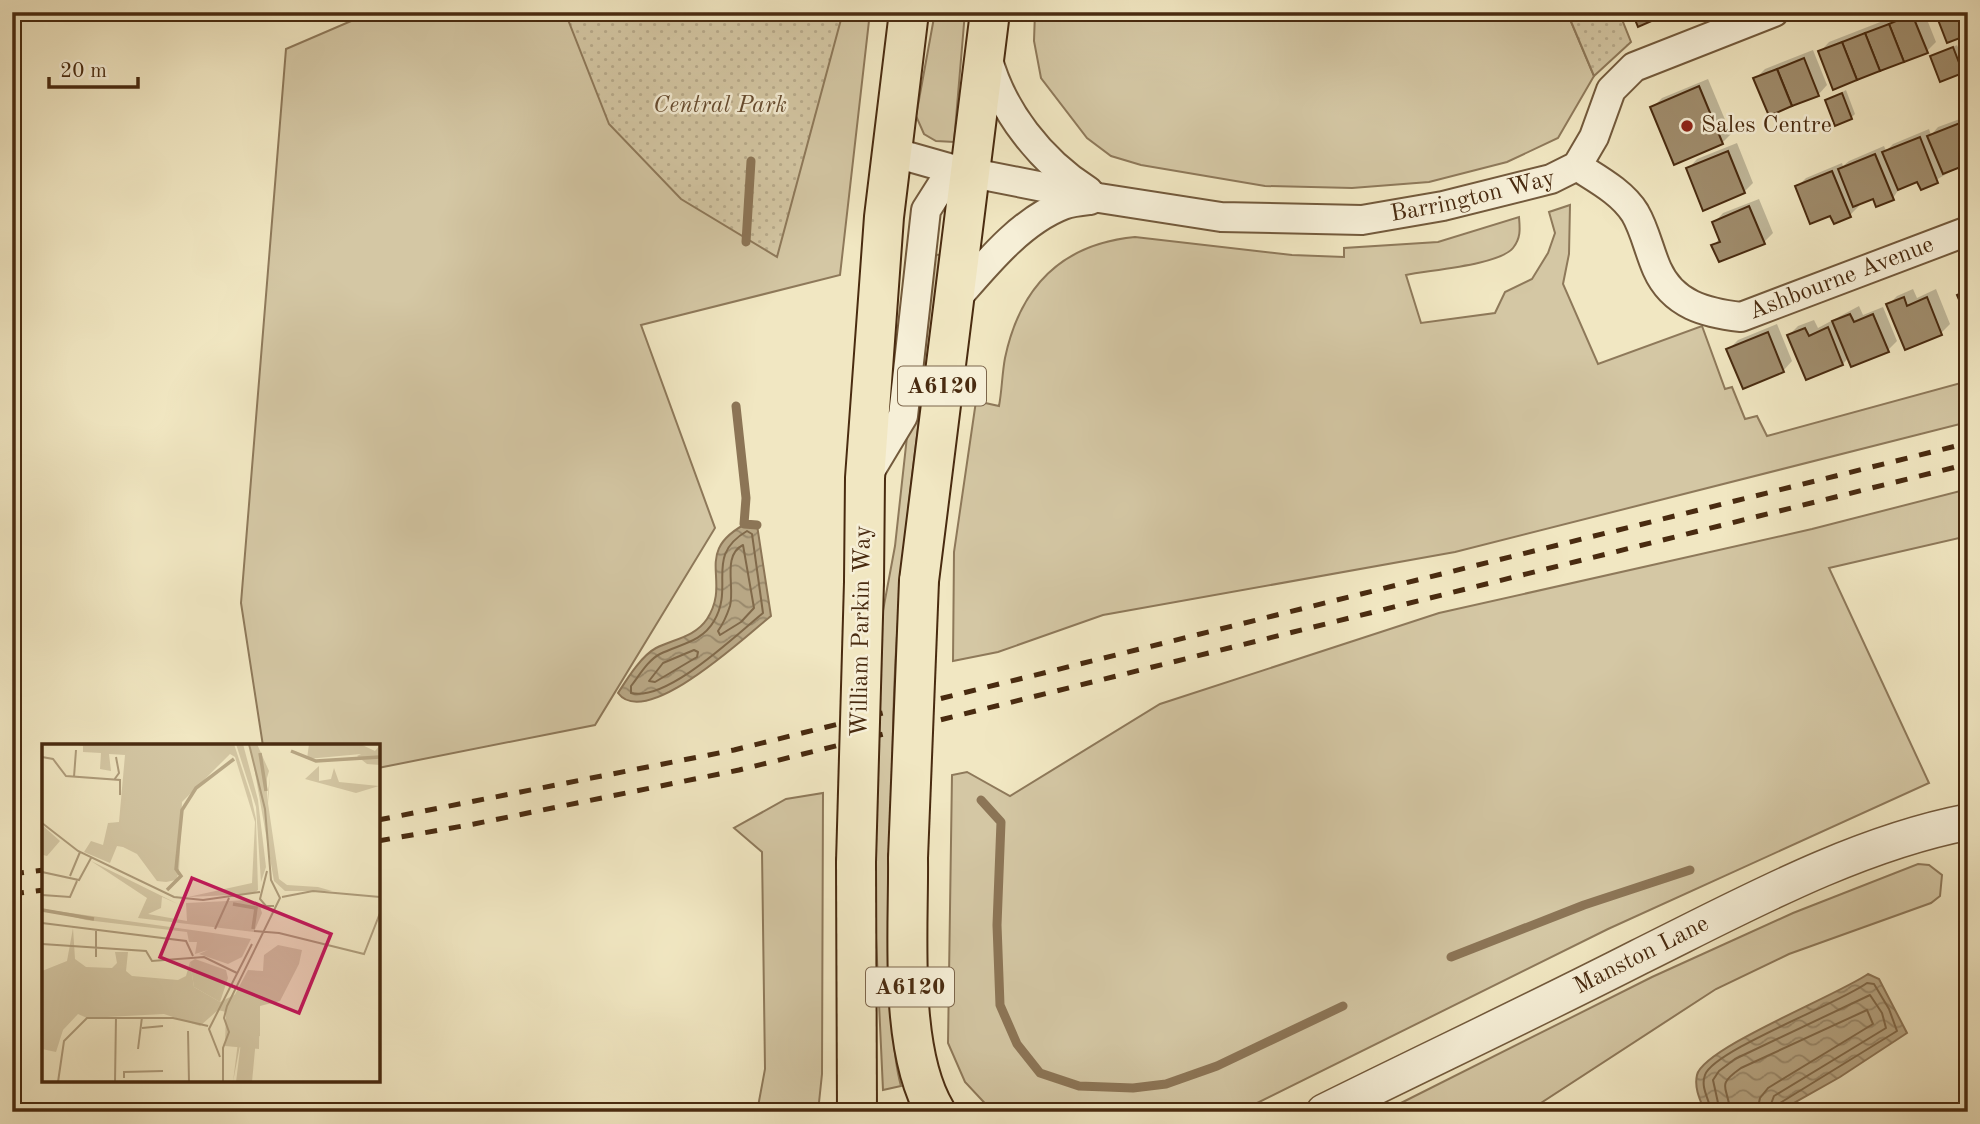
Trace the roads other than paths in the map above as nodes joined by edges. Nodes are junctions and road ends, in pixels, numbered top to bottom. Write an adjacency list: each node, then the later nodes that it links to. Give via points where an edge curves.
1 (909, 12): 5 (highway, William Parkin Way / A6120)
2 (990, 12): 4 (highway, A6120)
3 (1774, 12): 6 (street, Barrington Way, via 1634,67 1611,90 1594,137)
4 (986, 50): 7 (highway, A6120); 8 (street, Barrington Way, via 993,80 1036,147 1066,177)
5 (892, 152): 7 (street); 11 (highway, William Parkin Way / A6120)
6 (1577, 166): 8 (street, Barrington Way, via 1544,181 1362,220 1221,217); 9 (street, Ashbourne Avenue, via 1617,192 1635,213 1658,273 1680,298 1705,313 1741,317)
7 (962, 171): 8 (street, Barrington Way); 10 (highway, A6120); 11 (street, via 926,209 903,416)
8 (1099, 198): 10 (street, via 1063,205 1030,225 992,258)
9 (1968, 231)
10 (954, 302): 14 (highway, A6120, bridge, via 919,581 908,858 916,1063)
11 (865, 478): 13 (highway, William Parkin Way / A6120, bridge, via 856,863)
12 (1968, 822): 15 (street, Manston Lane, via 1913,837 1775,891)
13 (857, 1112)
14 (936, 1112)
15 (1324, 1112)

